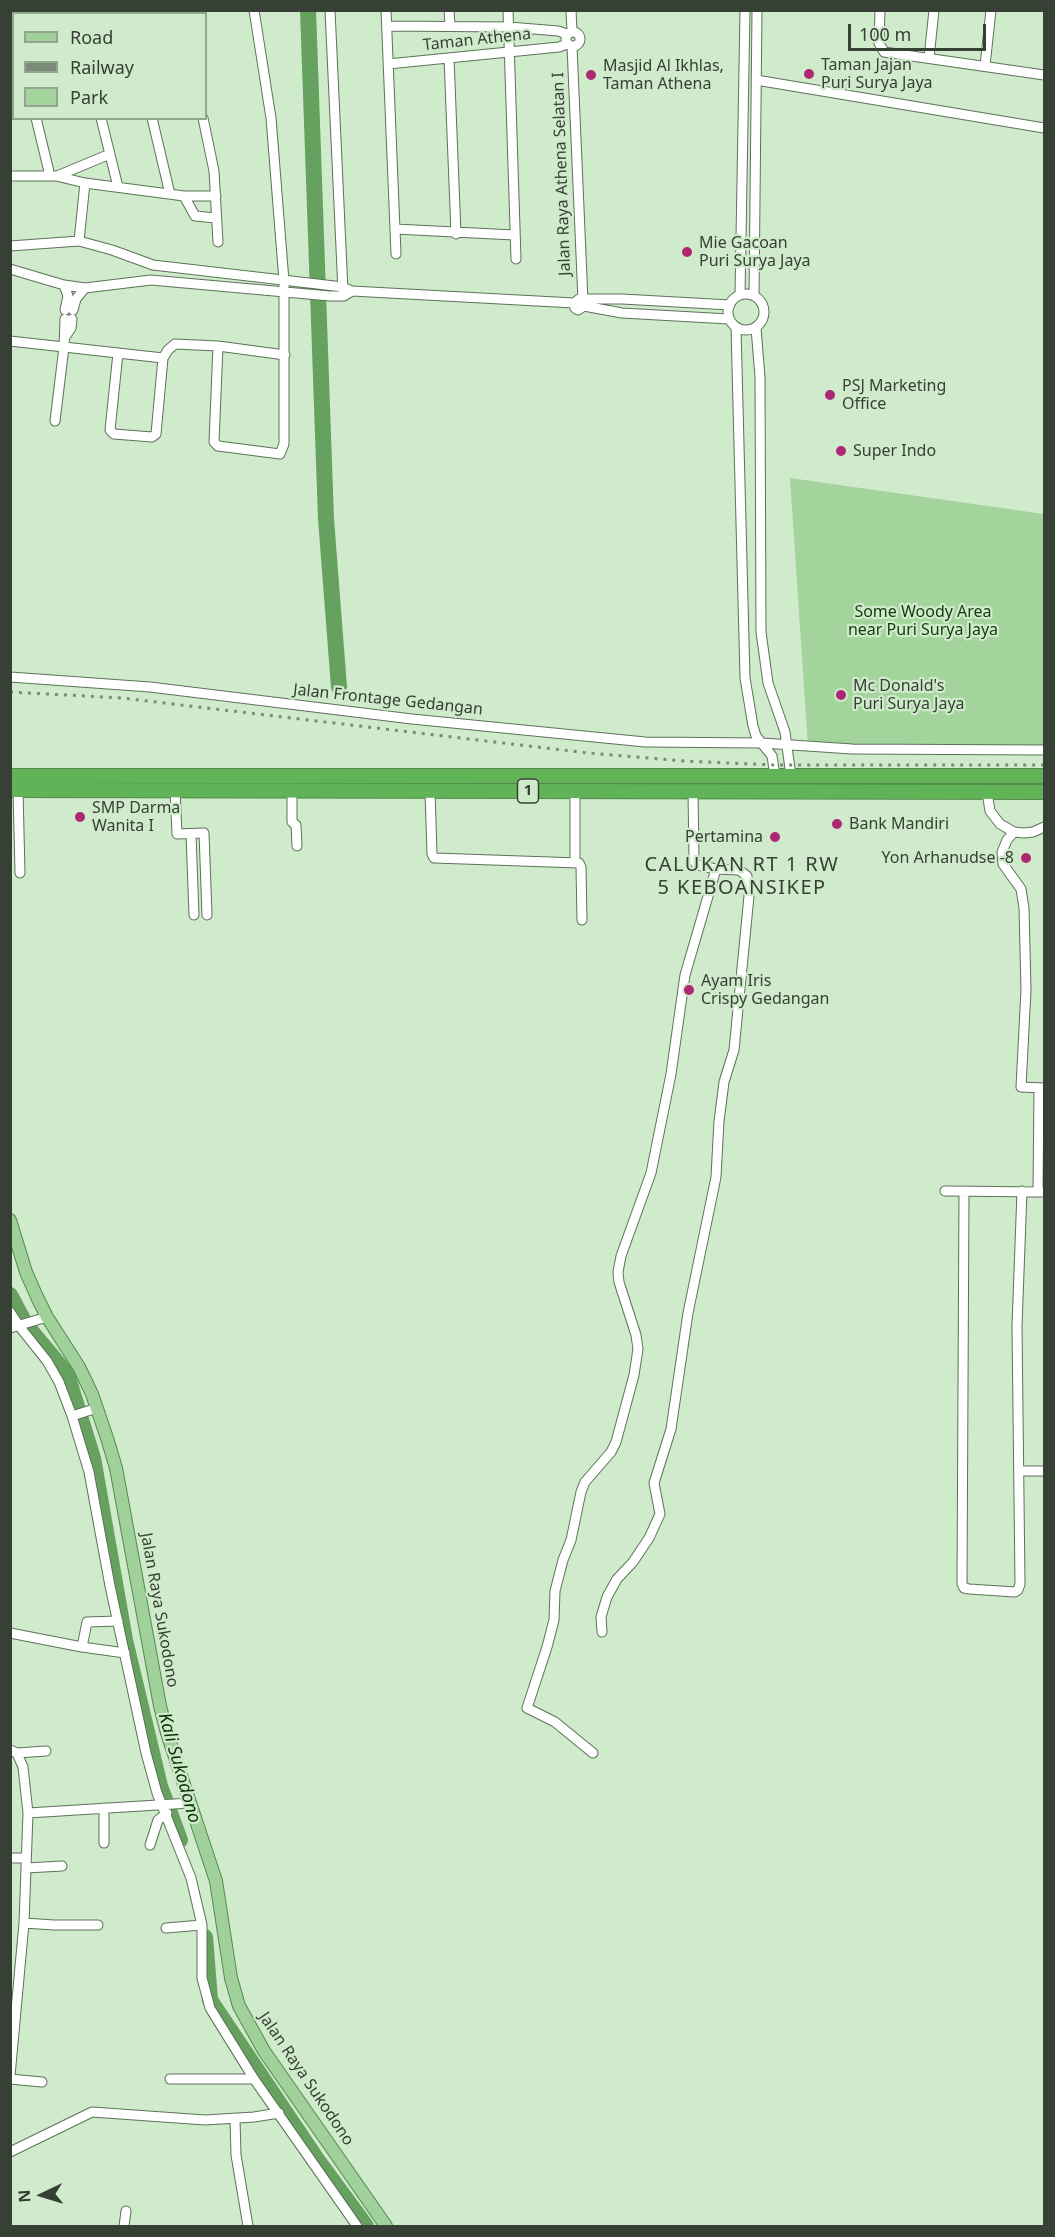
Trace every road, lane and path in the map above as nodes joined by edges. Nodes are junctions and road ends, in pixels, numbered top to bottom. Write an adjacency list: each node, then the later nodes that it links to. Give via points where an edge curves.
1 (254, 10): 49 (street, via 271,118)
2 (330, 10): 53 (street)
3 (386, 10): 12 (street)
4 (449, 10): 13 (street)
5 (508, 10): 14 (street)
6 (571, 10): 15 (street, Jalan Raya Athena Selatan I)
7 (745, 10): 55 (street)
8 (757, 10): 22 (street)
9 (880, 10): 18 (street, via 880,50)
10 (934, 10): 18 (street)
11 (991, 10): 20 (street)
12 (387, 26): 13 (street, Taman Athena); 19 (street)
13 (450, 26): 14 (street, Taman Athena)
14 (510, 27): 15 (street, Taman Athena); 16 (street)
15 (570, 39): 16 (street, Taman Athena, via 559,46); 57 (street, Jalan Raya Athena Selatan I)
16 (511, 51): 17 (street, Taman Athena); 39 (street)
17 (449, 58): 19 (street, Taman Athena); 38 (street)
18 (930, 58): 20 (street)
19 (388, 64): 37 (street)
20 (985, 66): 21 (street)
21 (1044, 75)
22 (756, 80): 27 (street); 56 (street)
23 (37, 120): 30 (street)
24 (102, 120): 28 (street)
25 (152, 120): 33 (street)
26 (203, 120): 35 (street)
27 (1044, 128)
28 (110, 154): 30 (street); 32 (street)
29 (10, 176): 30 (street)
30 (53, 176): 31 (street)
31 (85, 183): 32 (street); 40 (street)
32 (118, 187): 33 (street)
33 (170, 194): 34 (street)
34 (184, 196): 35 (street); 36 (street, via 195,216)
35 (216, 196): 36 (street)
36 (216, 218): 41 (street)
37 (395, 230): 38 (street); 43 (street)
38 (456, 234): 39 (street)
39 (514, 235): 44 (street)
40 (79, 241): 42 (street); 45 (street)
41 (218, 242)
42 (10, 246)
43 (396, 254)
44 (516, 260)
45 (153, 265): 47 (street); 48 (street)
46 (10, 268): 50 (street)
47 (229, 275): 49 (street); 51 (street)
48 (151, 280): 51 (street); 52 (street)
49 (285, 281): 53 (street); 54 (street)
50 (64, 285): 52 (street); 59 (street)
51 (228, 286): 54 (street)
52 (85, 288): 59 (street)
53 (346, 291): 54 (street, via 330,296); 57 (street)
54 (284, 292): 67 (street)
55 (740, 295): 56 (street); 58 (street)
56 (754, 296): 62 (street, via 764,309)
57 (580, 303): 58 (street, via 622,299); 60 (street, via 622,313)
58 (730, 305): 60 (street)
59 (69, 315): 64 (street)
60 (729, 319): 61 (street)
61 (736, 327): 62 (street); 71 (street, via 745,678 753,726)
62 (756, 328): 72 (street, via 760,377 761,632 768,683)
63 (10, 341): 64 (street)
64 (65, 342): 66 (street); 69 (street)
65 (218, 345): 67 (street); 67 (street, via 214,442 277,455 284,444); 68 (street, via 175,344)
66 (118, 353): 68 (street); 68 (street, via 110,430 114,434 156,434)
67 (285, 355)
68 (163, 358)
69 (55, 421)
70 (10, 677): 71 (street, Jalan Frontage Gedangan, via 150,687 645,742)
71 (762, 743): 72 (street, Jalan Frontage Gedangan); 75 (street, via 772,756)
72 (788, 745): 73 (street, Jalan Frontage Gedangan); 76 (street)
73 (1044, 750)
74 (10, 776): 75 (highway, 1)
75 (775, 776): 76 (highway, 1); 84 (highway)
76 (791, 776): 77 (highway, 1); 85 (highway)
77 (1044, 776)
78 (14, 790): 79 (highway, 1); 94 (street)
79 (175, 790): 80 (highway, 1); 90 (street, via 177,834)
80 (292, 790): 81 (highway, 1); 91 (street)
81 (430, 791): 82 (highway, 1); 92 (street, via 434,858)
82 (575, 791): 83 (highway, 1); 92 (street)
83 (693, 791): 84 (highway, 1); 93 (street, via 694,861)
84 (776, 791): 85 (highway, 1)
85 (792, 792): 86 (highway, 1)
86 (987, 792): 87 (highway, 1); 89 (street, via 990,811 1000,824)
87 (1044, 792)
88 (1044, 827): 89 (street, via 1033,832)
89 (1014, 832): 98 (street, via 1002,852 1003,864 1021,889 1024,908 1022,1087)
90 (191, 834): 95 (street); 96 (street, via 204,833)
91 (297, 846)
92 (575, 862): 97 (street, via 581,867)
93 (716, 869): 112 (street, via 739,870 747,876 749,896 734,1050 724,1082 719,1120 716,1176 688,1313 671,1429 654,1483 660,1514 649,1538 607,1597 601,1617); 118 (street, via 685,975 651,1173 618,1272 636,1335 638,1349 633,1375 616,1442 581,1492 555,1591 554,1620 527,1708 555,1722)
94 (20, 873)
95 (194, 915)
96 (207, 915)
97 (582, 920)
98 (1042, 1088): 102 (street)
99 (945, 1191): 100 (street)
100 (964, 1191): 101 (street); 109 (street, via 964,1588 1018,1590)
101 (1022, 1191): 102 (street); 109 (street, via 1017,1326)
102 (1041, 1192)
103 (10, 1220): 105 (main road, Jalan Raya Sukodono)
104 (10, 1312): 106 (street)
105 (43, 1319): 106 (street); 107 (main road, Jalan Raya Sukodono, via 79,1367)
106 (17, 1326): 108 (street, via 36,1345)
107 (94, 1408): 108 (street); 119 (main road, Jalan Raya Sukodono, via 116,1468 157,1690)
108 (74, 1415): 111 (street)
109 (1021, 1471): 110 (street)
110 (1044, 1471)
111 (118, 1621): 114 (street, via 87,1622); 115 (street)
112 (602, 1632)
113 (10, 1633): 114 (street)
114 (82, 1647): 115 (street)
115 (125, 1653): 121 (street, via 146,1753)
116 (46, 1751): 117 (street)
117 (14, 1752): 122 (street, via 23,1767)
118 (592, 1754)
119 (187, 1803): 121 (street); 145 (main road, Jalan Raya Sukodono, via 216,1881 239,2006 264,2051)
120 (105, 1808): 121 (street); 122 (street); 123 (street)
121 (165, 1808): 124 (street); 130 (street, via 191,1878)
122 (28, 1813): 126 (street)
123 (104, 1843)
124 (150, 1845)
125 (10, 1858): 126 (street)
126 (26, 1863): 127 (street); 128 (street)
127 (62, 1866)
128 (24, 1923): 129 (street); 132 (street)
129 (98, 1924)
130 (202, 1925): 131 (street); 136 (street, via 205,1994 213,2016)
131 (166, 1928)
132 (16, 1950): 133 (street)
133 (12, 2055): 134 (street)
134 (10, 2077): 137 (street)
135 (170, 2079): 136 (street)
136 (254, 2079): 138 (street)
137 (42, 2082)
138 (279, 2113): 139 (street); 144 (street)
139 (234, 2119): 140 (street, via 92,2112); 143 (street)
140 (10, 2152)
141 (126, 2211): 142 (street)
142 (124, 2226)
143 (248, 2226)
144 (357, 2226)
145 (386, 2226)

